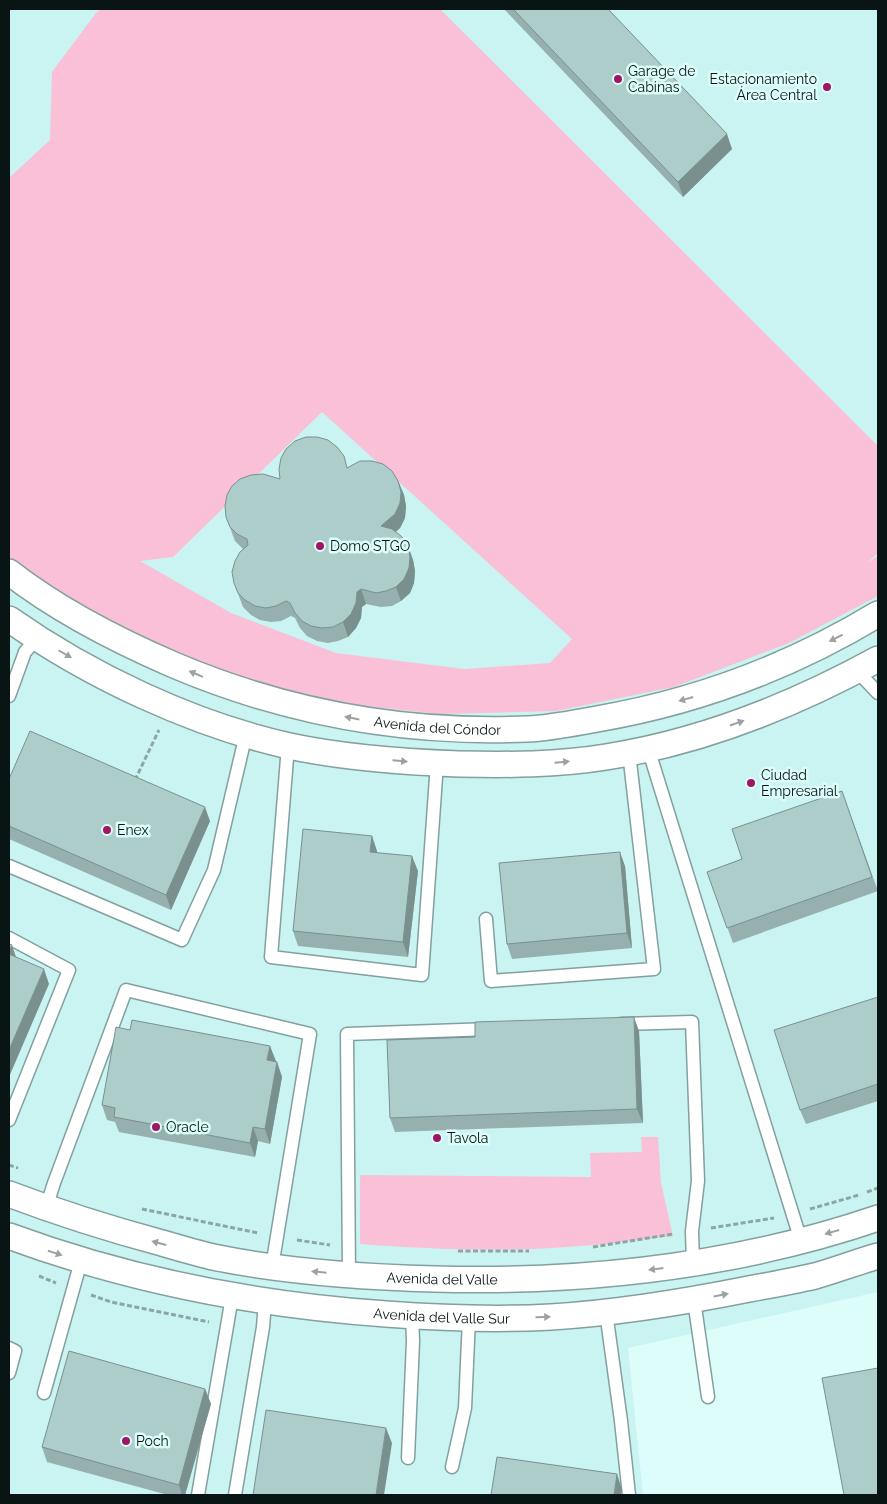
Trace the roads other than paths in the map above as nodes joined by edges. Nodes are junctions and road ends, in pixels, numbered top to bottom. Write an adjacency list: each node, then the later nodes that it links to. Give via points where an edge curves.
1 (9, 572): 2 (street, Avenida del Cóndor)
2 (52, 603): 5 (street, via 58,614 57,628 47,635); 6 (street, Avenida del Cóndor)
3 (878, 614): 12 (street, Avenida del Cóndor, one-way to 12, via 800,656 700,695 613,716)
4 (9, 619): 5 (street)
5 (33, 636): 9 (street, one-way to 9); 11 (lane)
6 (118, 640): 9 (street, via 98,642 93,647 89,658); 13 (street, Avenida del Cóndor, one-way to 6, via 365,721 295,706 210,680)
7 (878, 659): 8 (street)
8 (857, 670): 10 (lane); 16 (street, one-way to 8, via 714,731 772,710)
9 (95, 671): 14 (street, via 179,712)
10 (878, 694)
11 (9, 696)
12 (534, 728): 13 (street, Avenida del Cóndor); 19 (street, via 525,741 525,750)
13 (476, 729): 18 (street, via 483,735 484,754)
14 (246, 734): 15 (street); 20 (lane, via 214,870 182,940)
15 (288, 746): 17 (street, one-way to 17, via 351,757); 17 (lane, via 271,957 422,975)
16 (638, 751): 19 (street, one-way to 16, via 580,761); 21 (lane, via 654,969 491,981); 30 (lane)
17 (438, 763): 18 (street)
18 (470, 764): 19 (street)
19 (533, 764)
20 (9, 866)
21 (486, 919)
22 (9, 938): 25 (lane, via 69,970)
23 (613, 1024): 33 (lane, via 692,1022 698,1181 692,1231)
24 (505, 1028): 35 (lane, via 347,1034)
25 (9, 1120)
26 (9, 1194): 27 (street, Avenida del Valle)
27 (46, 1208): 34 (street, Avenida del Valle, one-way to 27, via 210,1256 119,1232); 34 (lane, via 126,990 310,1034)
28 (878, 1218): 30 (street, Avenida del Valle, one-way to 30)
29 (9, 1236): 32 (street, Avenida del Valle Sur, one-way to 32)
30 (801, 1241): 33 (street, Avenida del Valle)
31 (878, 1256): 37 (street, Avenida del Valle Sur, one-way to 31, via 814,1276)
32 (81, 1261): 36 (street, Avenida del Valle Sur, via 172,1285); 44 (lane)
33 (693, 1265): 35 (street, Avenida del Valle, one-way to 35, via 525,1280)
34 (272, 1267): 35 (street, Avenida del Valle, one-way to 34)
35 (349, 1275)
36 (232, 1296): 38 (street, Avenida del Valle Sur); 48 (lane)
37 (694, 1300): 39 (street, Avenida del Valle Sur); 45 (lane)
38 (265, 1301): 40 (street, Avenida del Valle Sur); 49 (lane)
39 (606, 1312): 41 (street, Avenida del Valle Sur, one-way to 39, via 551,1317); 50 (lane)
40 (412, 1316): 41 (street, Avenida del Valle Sur); 46 (lane)
41 (469, 1318): 47 (lane, via 465,1408)
42 (9, 1348): 43 (lane, via 15,1351)
43 (9, 1373)
44 (44, 1393)
45 (708, 1397)
46 (408, 1458)
47 (452, 1467)
48 (198, 1495)
49 (236, 1495)
50 (628, 1495)

